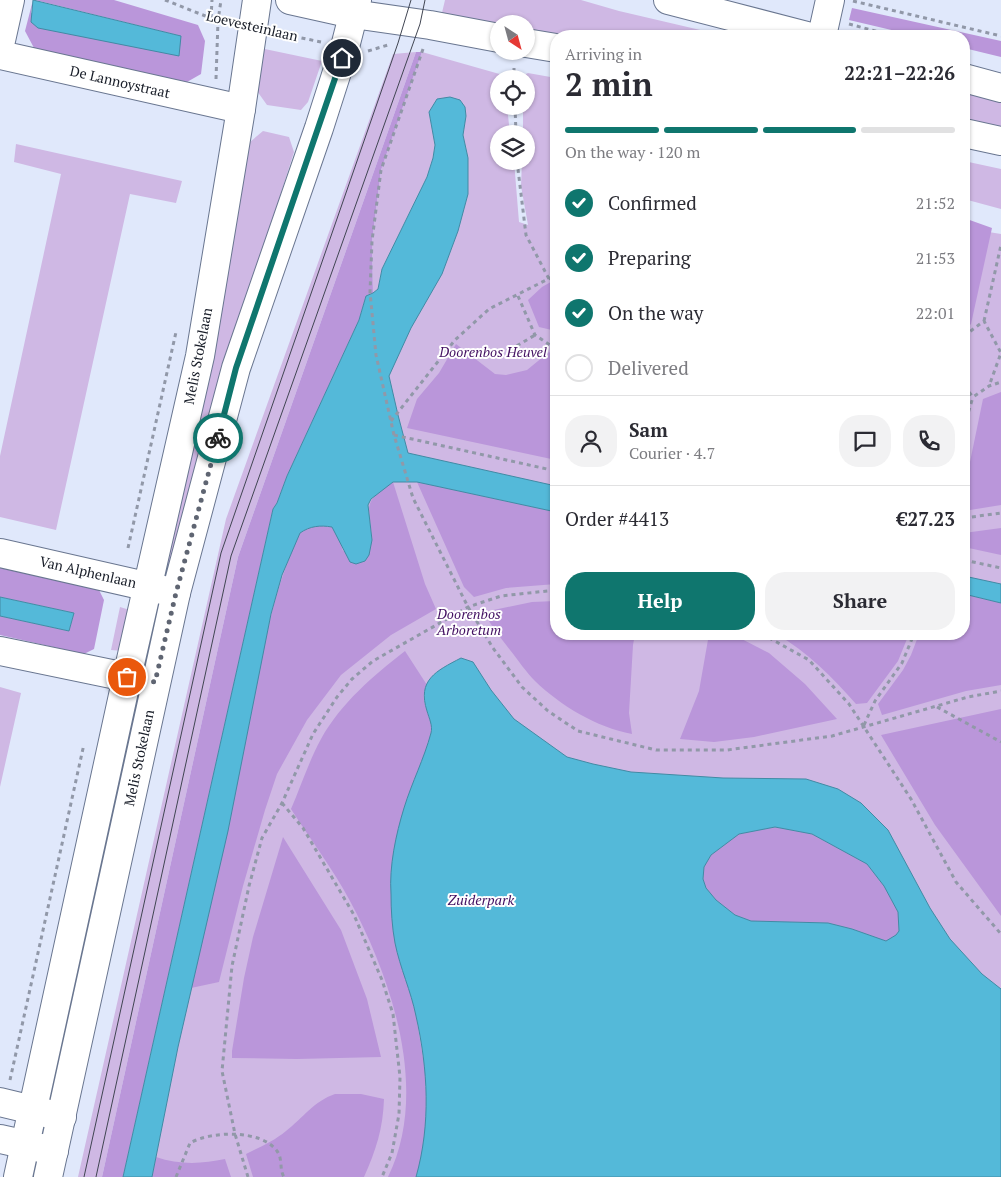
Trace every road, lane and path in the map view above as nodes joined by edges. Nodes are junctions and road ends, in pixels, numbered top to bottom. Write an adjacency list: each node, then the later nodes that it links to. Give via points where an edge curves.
1 (10, 0): 20 (street)
2 (165, 0): 11 (path, Loevesteinlaan)
3 (212, 0): 11 (path)
4 (220, 0): 12 (path)
5 (257, 0): 14 (street, Melis Stokelaan)
6 (290, 0): 10 (street)
7 (668, 0): 15 (street)
8 (830, 0): 16 (street)
9 (850, 0): 18 (path)
10 (355, 7): 13 (street); 22 (street, Melis Stokelaan)
11 (211, 18): 12 (path, Loevesteinlaan)
12 (218, 21): 14 (path, Loevesteinlaan)
13 (430, 25): 17 (street); 43 (path, via 381,170 372,241 370,292 376,355)
14 (252, 27): 22 (path, Loevesteinlaan); 26 (street, Melis Stokelaan)
15 (784, 30)
16 (823, 30)
17 (490, 36)
18 (1001, 36)
19 (535, 44): 21 (street)
20 (0, 45)
21 (550, 47)
22 (362, 52): 53 (street, Melis Stokelaan, via 319,128 236,368)
23 (0, 55): 26 (street, De Lannoystraat)
24 (970, 80): 25 (street)
25 (1001, 88)
26 (228, 106): 51 (street, Melis Stokelaan, via 200,356)
27 (970, 134): 28 (street)
28 (1001, 141)
29 (519, 170): 31 (path, via 526,235)
30 (1001, 245): 33 (path)
31 (549, 279): 32 (path)
32 (518, 296): 35 (path); 43 (path, via 490,309 455,340)
33 (984, 321): 34 (path); 39 (path, via 1000,353)
34 (970, 332)
35 (536, 335): 36 (path); 37 (path)
36 (550, 345)
37 (510, 350)
38 (1001, 382): 39 (path)
39 (989, 386): 41 (path)
40 (970, 393): 41 (path)
41 (973, 397): 42 (path)
42 (970, 407)
43 (391, 421): 44 (path)
44 (394, 436): 45 (path); 54 (path, via 413,498)
45 (550, 470)
46 (1001, 513): 47 (path)
47 (970, 517)
48 (0, 553): 51 (street, Van Alphenlaan)
49 (970, 561): 50 (path)
50 (1001, 568)
51 (148, 586): 53 (street, Van Alphenlaan); 58 (street, Melis Stokelaan)
52 (550, 591): 54 (path, via 501,596)
53 (176, 593): 59 (street, Melis Stokelaan)
54 (468, 607): 62 (path, via 522,686 548,711 578,731 656,750 727,750 832,736); 64 (path, via 373,661 352,679 312,734)
55 (773, 640): 62 (path, via 809,660 849,704)
56 (912, 640): 62 (path, via 902,663 875,701)
57 (0, 651): 58 (street)
58 (127, 677): 59 (street); 67 (street, Melis Stokelaan)
59 (155, 682): 68 (street, Melis Stokelaan)
60 (1001, 691): 61 (path)
61 (937, 707): 62 (path); 63 (path)
62 (864, 726): 65 (path, via 911,799 956,882)
63 (1001, 742)
64 (282, 803): 69 (path, via 262,838 248,886 232,966 222,1071); 77 (path, via 303,828 354,915 382,980 392,1014 400,1076 399,1114 392,1152)
65 (1001, 934)
66 (0, 1102): 67 (street)
67 (33, 1110): 68 (street); 70 (street, Melis Stokelaan)
68 (62, 1117): 71 (street, Melis Stokelaan)
69 (235, 1134): 74 (path, via 199,1138 190,1143); 75 (path); 76 (path, via 267,1141 278,1152)
70 (13, 1142): 71 (street); 72 (street, Melis Stokelaan)
71 (54, 1151): 73 (street, Melis Stokelaan)
72 (18, 1177)
73 (48, 1177)
74 (176, 1177)
75 (248, 1177)
76 (284, 1177)
77 (382, 1177)

